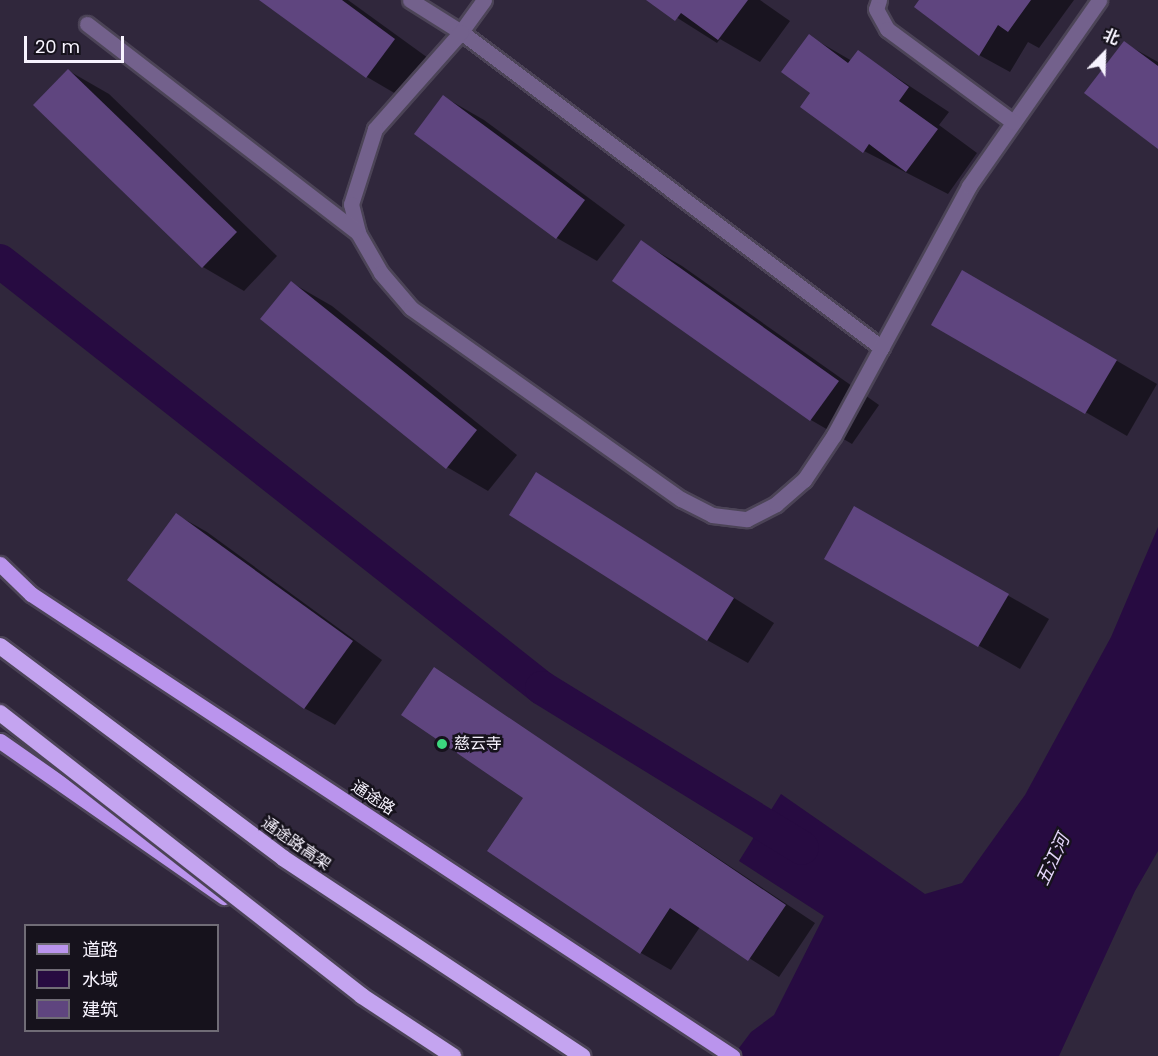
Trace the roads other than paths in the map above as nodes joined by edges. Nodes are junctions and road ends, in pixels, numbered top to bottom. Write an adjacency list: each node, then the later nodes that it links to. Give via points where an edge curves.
1 (410, 0): 6 (lane)
2 (484, 0): 6 (lane)
3 (879, 0): 7 (lane, via 876,9 887,29)
4 (1099, 0): 7 (lane)
5 (87, 24): 8 (lane)
6 (461, 32): 8 (lane, via 375,129 351,204); 9 (lane)
7 (1013, 122): 9 (lane, via 969,186)
8 (357, 233): 9 (lane, via 381,273 411,308 681,500 712,515 747,519 776,504 804,480)
9 (882, 348)
10 (0, 564): 16 (main road, 通途路, via 31,594)
11 (0, 646): 15 (highway, 通途路高架, via 283,858)
12 (0, 713): 14 (highway, bridge, via 363,996)
13 (0, 741): 14 (main road)
14 (452, 1056)
15 (582, 1056)
16 (732, 1056)

